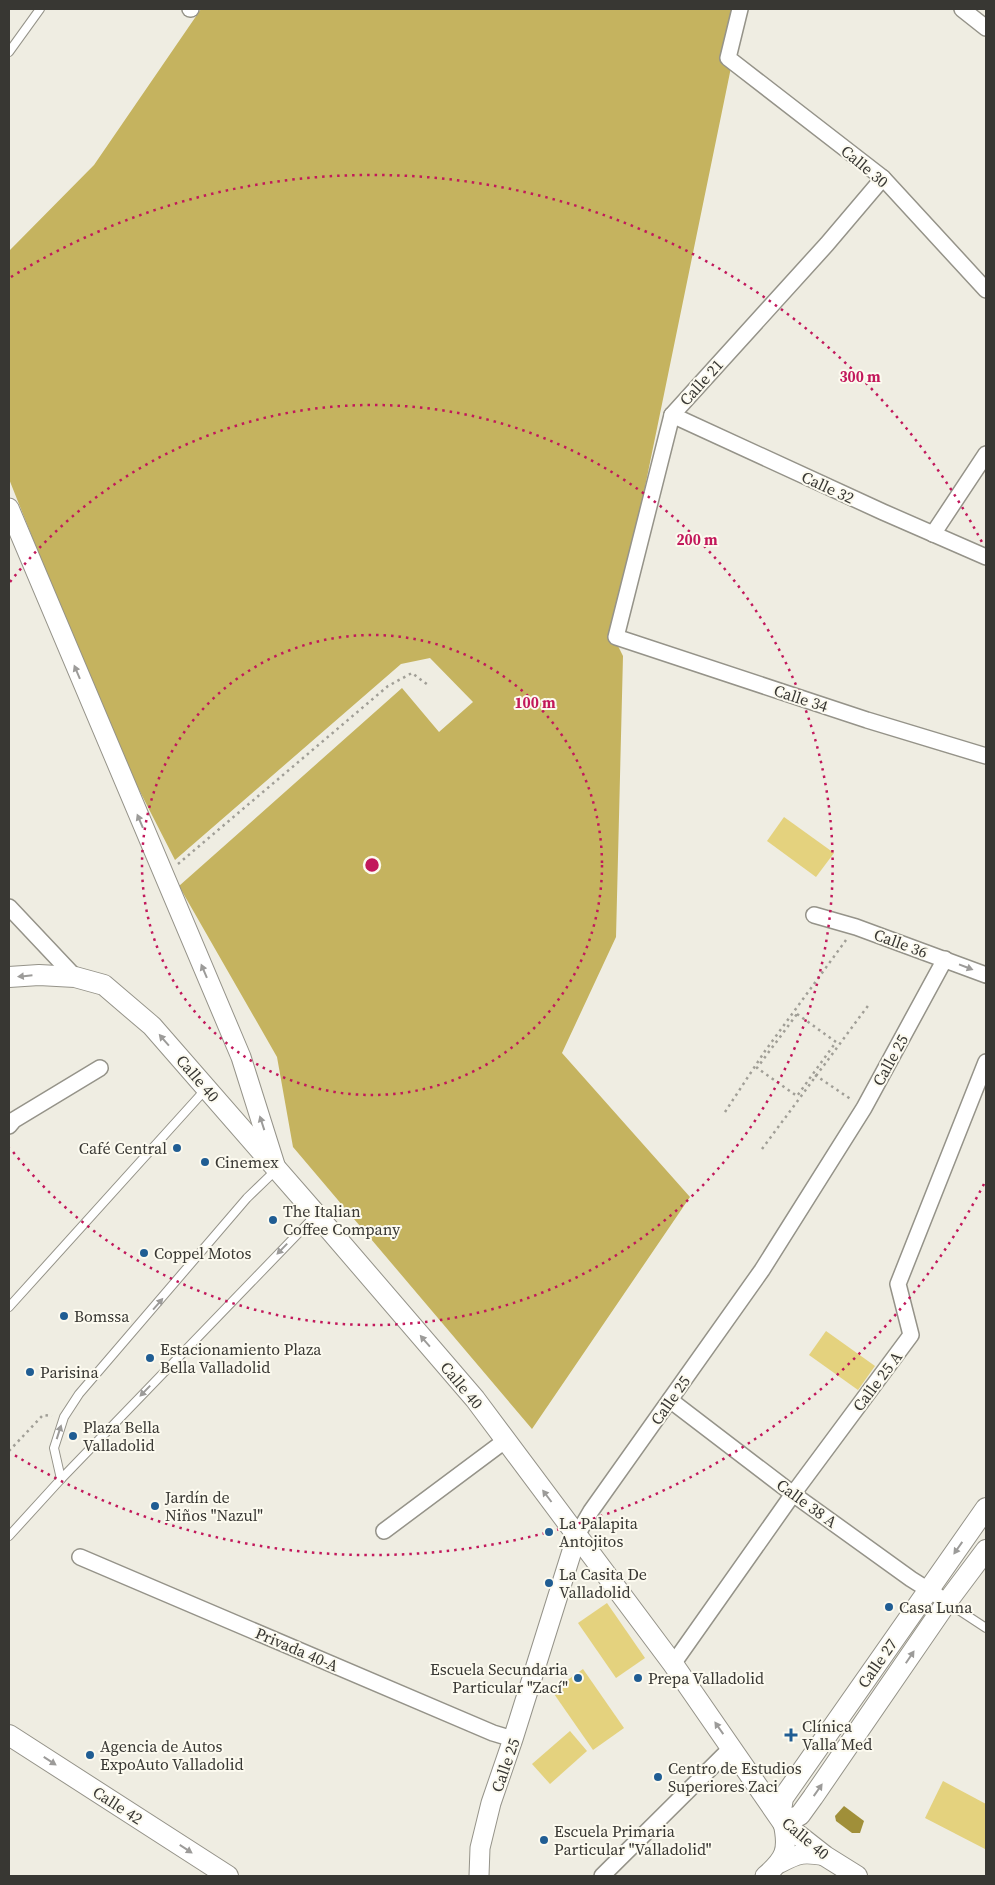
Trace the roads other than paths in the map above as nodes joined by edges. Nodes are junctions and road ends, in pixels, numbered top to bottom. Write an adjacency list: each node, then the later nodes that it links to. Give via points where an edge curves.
1 (40, 9): 5 (lane)
2 (740, 9): 6 (street, Calle 30, via 728,58)
3 (962, 9): 4 (street)
4 (986, 28)
5 (9, 52)
6 (883, 178): 7 (street, Calle 30); 8 (street, Calle 21)
7 (986, 290)
8 (672, 415): 11 (street, Calle 32); 13 (street, Calle 21)
9 (986, 454): 11 (street)
10 (9, 508): 25 (street, one-way to 10, via 241,1057)
11 (933, 534): 12 (street, Calle 32)
12 (986, 557)
13 (616, 637): 14 (street, Calle 34)
14 (986, 756)
15 (9, 907): 19 (street)
16 (814, 915): 17 (street, Calle 36)
17 (946, 959): 18 (street, Calle 36, one-way to 18); 28 (street, Calle 25, via 864,1108 762,1270)
18 (986, 975)
19 (75, 977): 20 (main road, Calle 40, one-way to 20, via 39,974); 23 (main road, Calle 40, one-way to 19, via 152,1026 129,1005 104,984)
20 (9, 978)
21 (986, 1062): 31 (street, Calle 25 A, via 898,1284 912,1335)
22 (100, 1068): 24 (street)
23 (206, 1088): 25 (main road, Calle 40); 27 (lane)
24 (9, 1126)
25 (277, 1169): 26 (main road, Calle 40); 30 (lane, one-way to 25, via 54,1448 64,1417 79,1394 247,1198)
26 (316, 1214): 29 (main road, Calle 40, one-way to 26); 30 (lane, one-way to 30)
27 (9, 1307)
28 (670, 1400): 31 (street, Calle 38 A); 34 (street, Calle 25)
29 (506, 1440): 33 (street); 34 (main road, Calle 40, one-way to 29)
30 (61, 1479): 35 (lane)
31 (793, 1494): 38 (street, Calle 38 A); 41 (street, Calle 25 A)
32 (986, 1508): 38 (main road, Calle 27, one-way to 38)
33 (384, 1531)
34 (576, 1535): 41 (main road, Calle 40); 43 (street, Calle 25)
35 (9, 1536)
36 (986, 1550): 39 (main road, Calle 27)
37 (80, 1557): 43 (street, Privada 40-A)
38 (928, 1589): 39 (street, Calle 38 A); 45 (main road, Calle 27, via 784,1798 781,1810)
39 (947, 1602): 40 (lane); 45 (main road, Calle 27, one-way to 39, via 800,1815 814,1797)
40 (986, 1628)
41 (673, 1664): 44 (main road, Calle 40, one-way to 41)
42 (9, 1735): 48 (main road, Calle 42, one-way to 48)
43 (514, 1740): 49 (street, Calle 25, via 491,1803 480,1848)
44 (732, 1747): 45 (main road, Calle 40); 50 (street)
45 (783, 1823): 46 (main road, Calle 40); 47 (street, Calle 27, via 786,1848)
46 (825, 1856): 47 (street, via 798,1854); 52 (main road, Calle 40)
47 (780, 1863): 51 (street)
48 (228, 1876)
49 (479, 1876)
50 (602, 1876)
51 (766, 1876)
52 (857, 1876)

